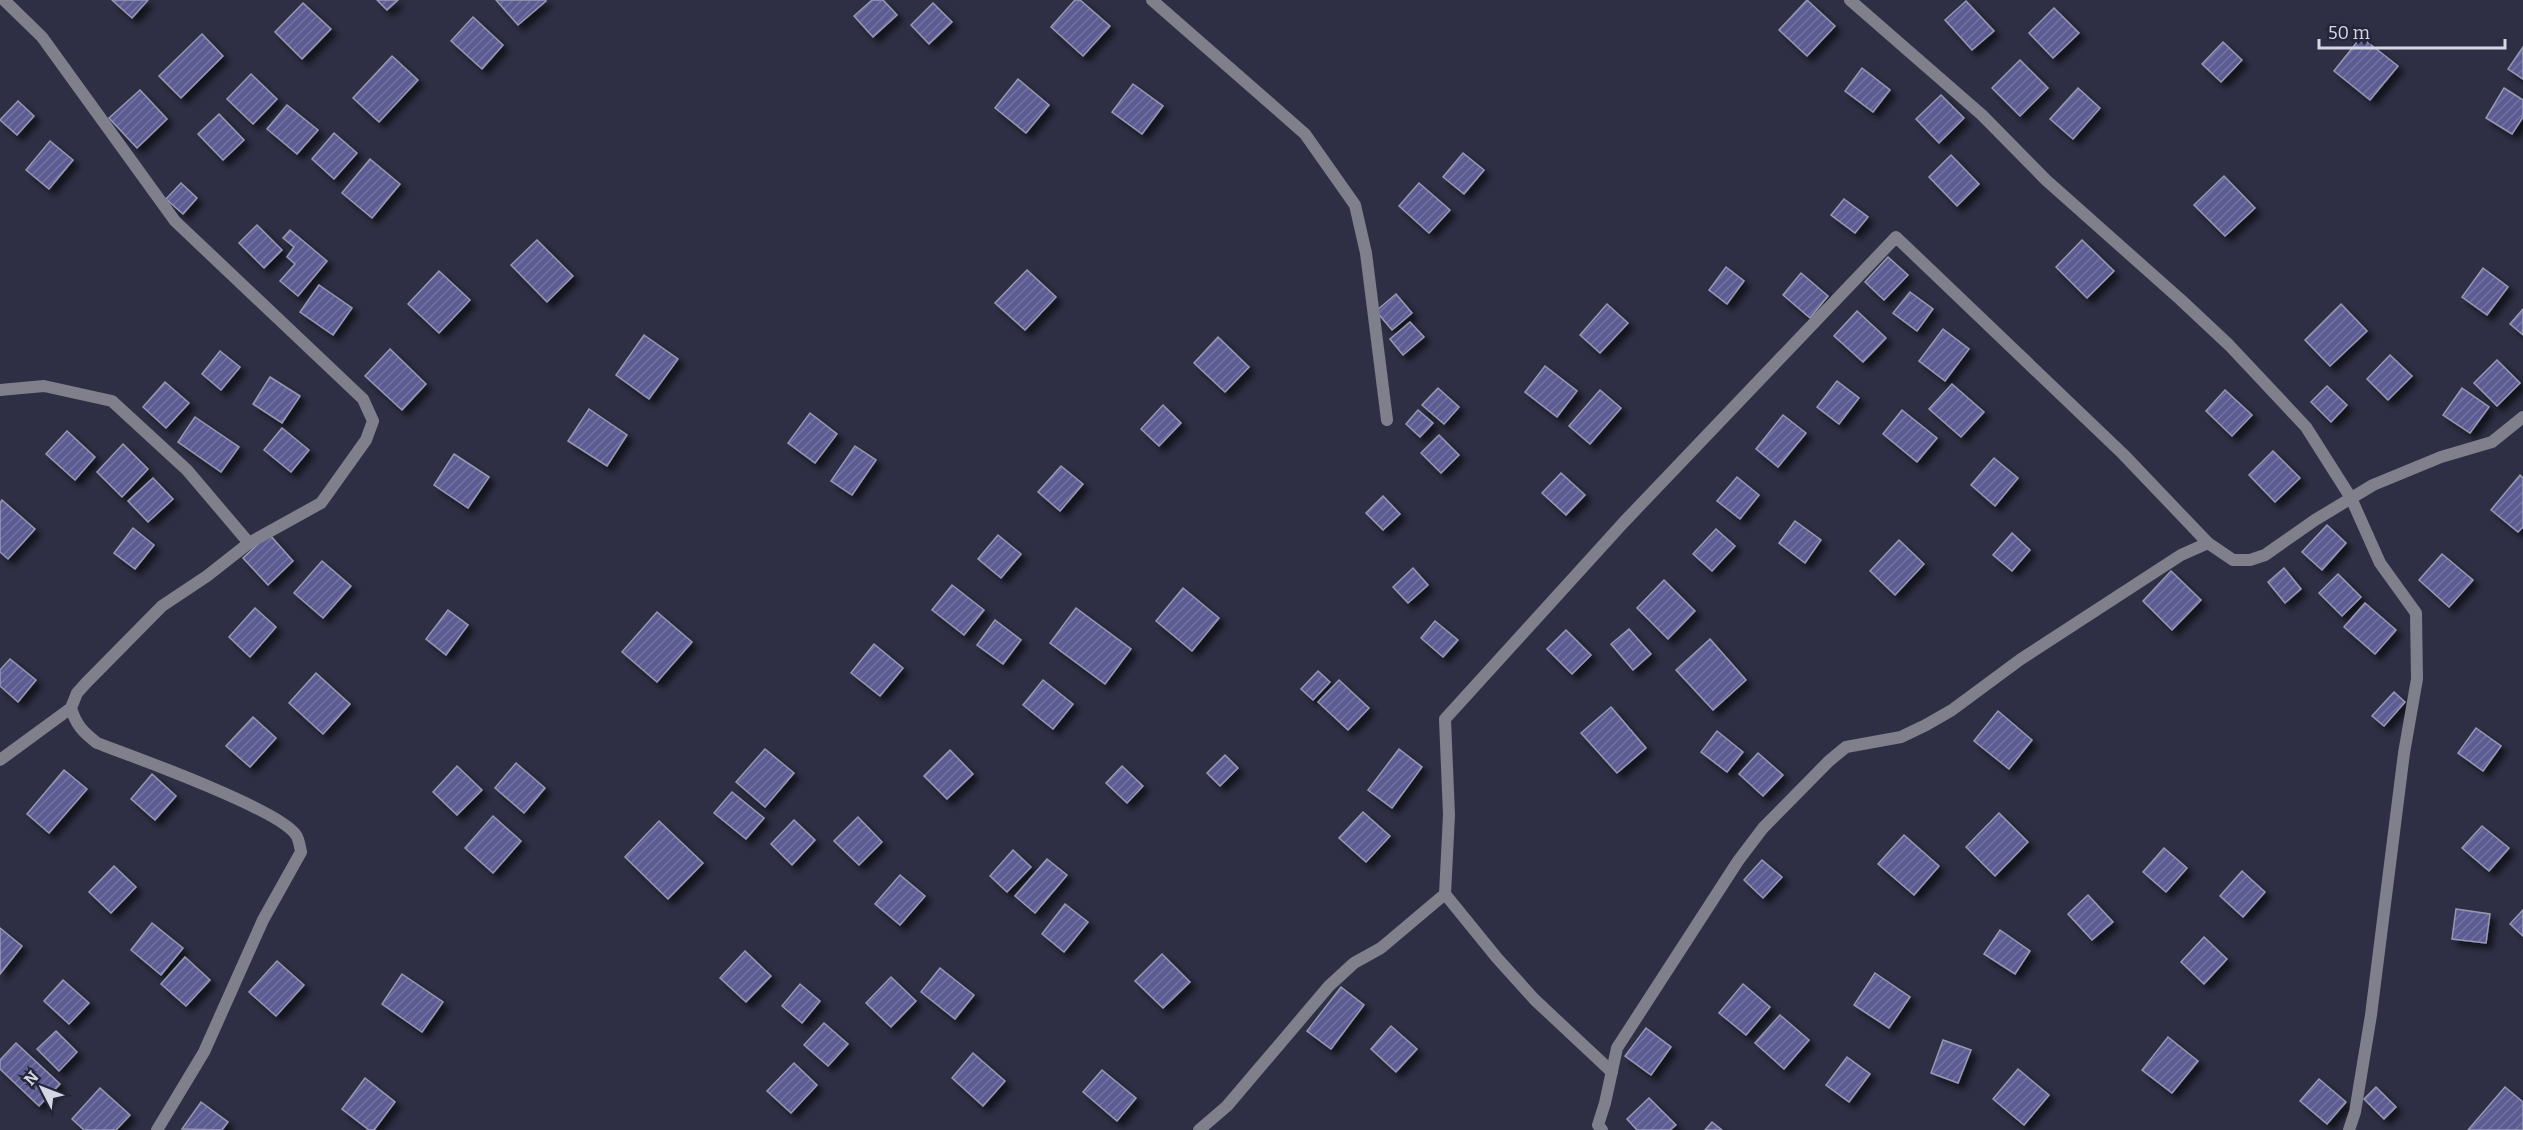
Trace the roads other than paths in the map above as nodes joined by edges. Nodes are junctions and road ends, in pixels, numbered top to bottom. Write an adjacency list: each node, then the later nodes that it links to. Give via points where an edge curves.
1 (4, 0): 8 (street, via 42,38 175,221 363,399 373,421 366,440 321,503)
2 (1152, 0): 6 (street, via 1305,134 1355,205 1366,253)
3 (1851, 0): 7 (street, via 1982,115 2046,180 2229,345 2306,427)
4 (0, 390): 8 (street, via 44,386 112,401 186,470)
5 (2523, 417): 7 (street, via 2492,442 2405,471)
6 (1387, 420)
7 (2351, 498): 9 (street, via 2265,555 2250,560 2233,560); 17 (street, via 2380,564 2416,613 2416,679 2371,1015)
8 (249, 543): 10 (street, via 162,606 77,693)
9 (2208, 543): 12 (street, via 2123,454 1896,237 1624,522 1445,718 1449,815); 13 (street, via 2181,555 1926,725 1901,737 1846,747 1828,761 1763,828 1738,861 1617,1048)
10 (71, 708): 11 (street); 15 (street, via 82,732 97,743 226,794 282,823 296,835 301,852 263,920 204,1052)
11 (0, 760)
12 (1445, 894): 13 (street, via 1535,1000); 16 (street, via 1329,986 1227,1106)
13 (1612, 1072): 14 (street)
14 (1598, 1128)
15 (157, 1130)
16 (1199, 1130)
17 (2349, 1130)

